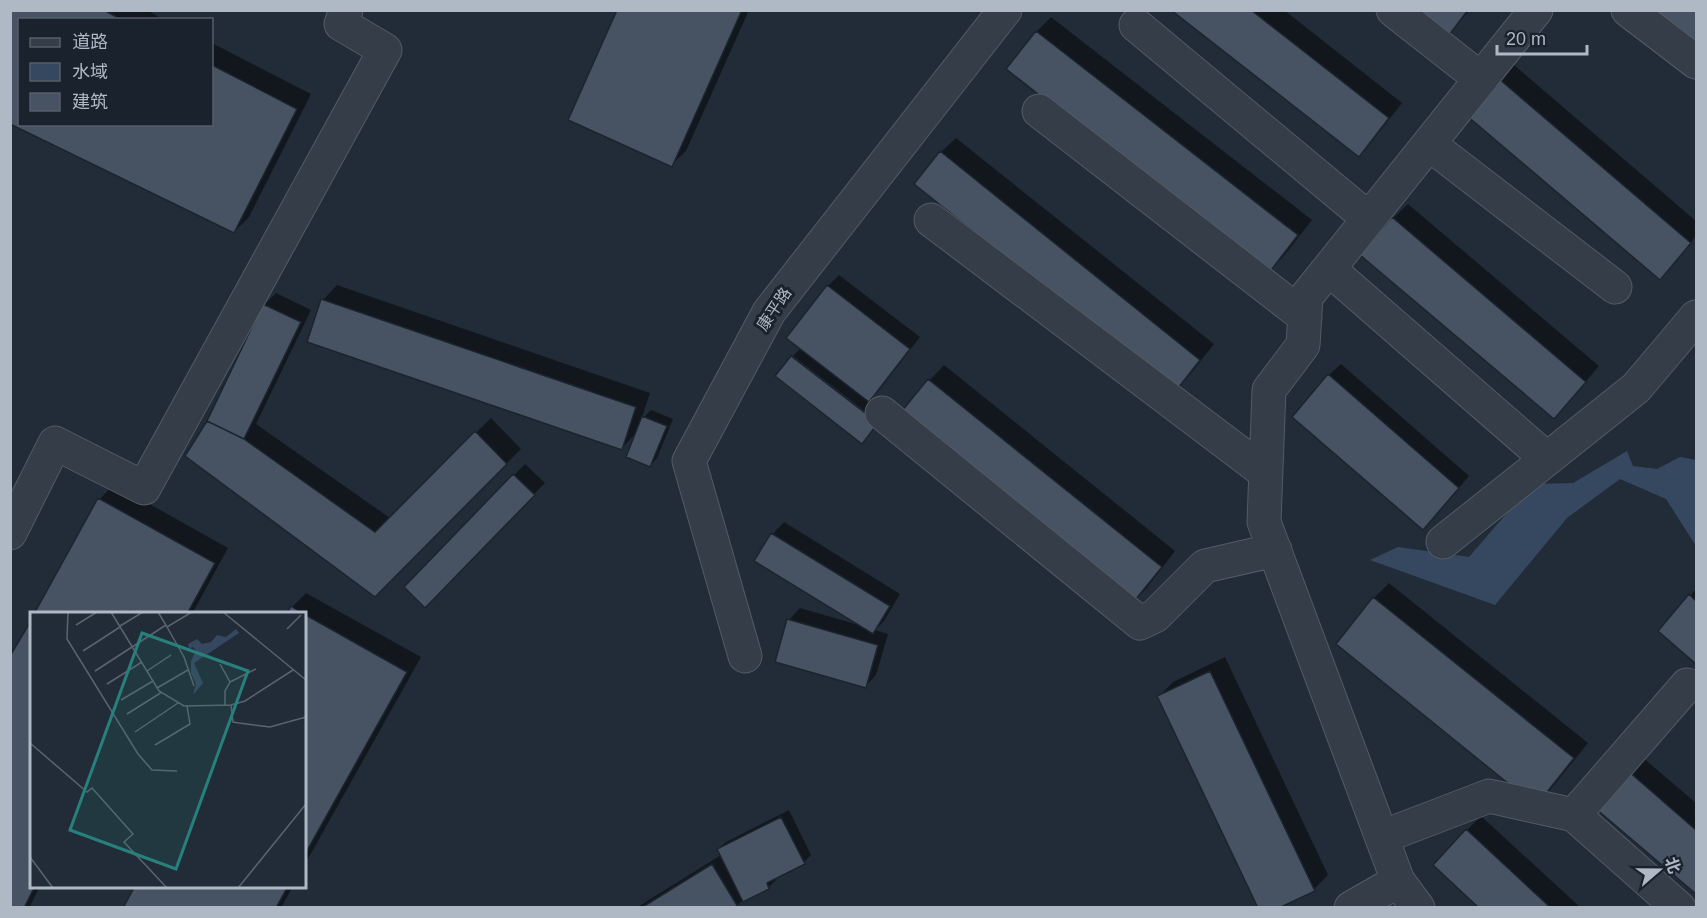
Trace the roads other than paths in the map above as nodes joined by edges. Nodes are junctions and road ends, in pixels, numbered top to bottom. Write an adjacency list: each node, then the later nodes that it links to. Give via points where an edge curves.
1 (346, 10): 20 (street, via 341,24 385,50 144,488 55,443)
2 (1005, 10): 23 (street, 康平路, via 769,312 689,461)
3 (1393, 10): 8 (street)
4 (1536, 10): 8 (street)
5 (1628, 10): 7 (street)
6 (1136, 25): 11 (street)
7 (1696, 62)
8 (1481, 79): 10 (street)
9 (1039, 111): 15 (street)
10 (1429, 144): 11 (street); 14 (street)
11 (1369, 219): 13 (street)
12 (931, 220): 19 (street)
13 (1329, 269): 15 (street, via 1306,297); 18 (street)
14 (1615, 287)
15 (1305, 317): 19 (street, via 1303,345 1269,390)
16 (1696, 317): 18 (street, via 1636,388)
17 (882, 413): 22 (street, via 1140,623 1155,616 1205,566)
18 (1547, 459): 21 (street)
19 (1266, 473): 22 (street, via 1264,522)
20 (10, 533)
21 (1443, 542)
22 (1275, 550): 26 (street)
23 (745, 656)
24 (1687, 685): 25 (street)
25 (1574, 814): 26 (street, via 1489,796); 30 (street)
26 (1382, 837): 27 (street)
27 (1398, 881): 28 (street); 29 (street)
28 (1351, 908)
29 (1418, 908)
30 (1679, 908)

